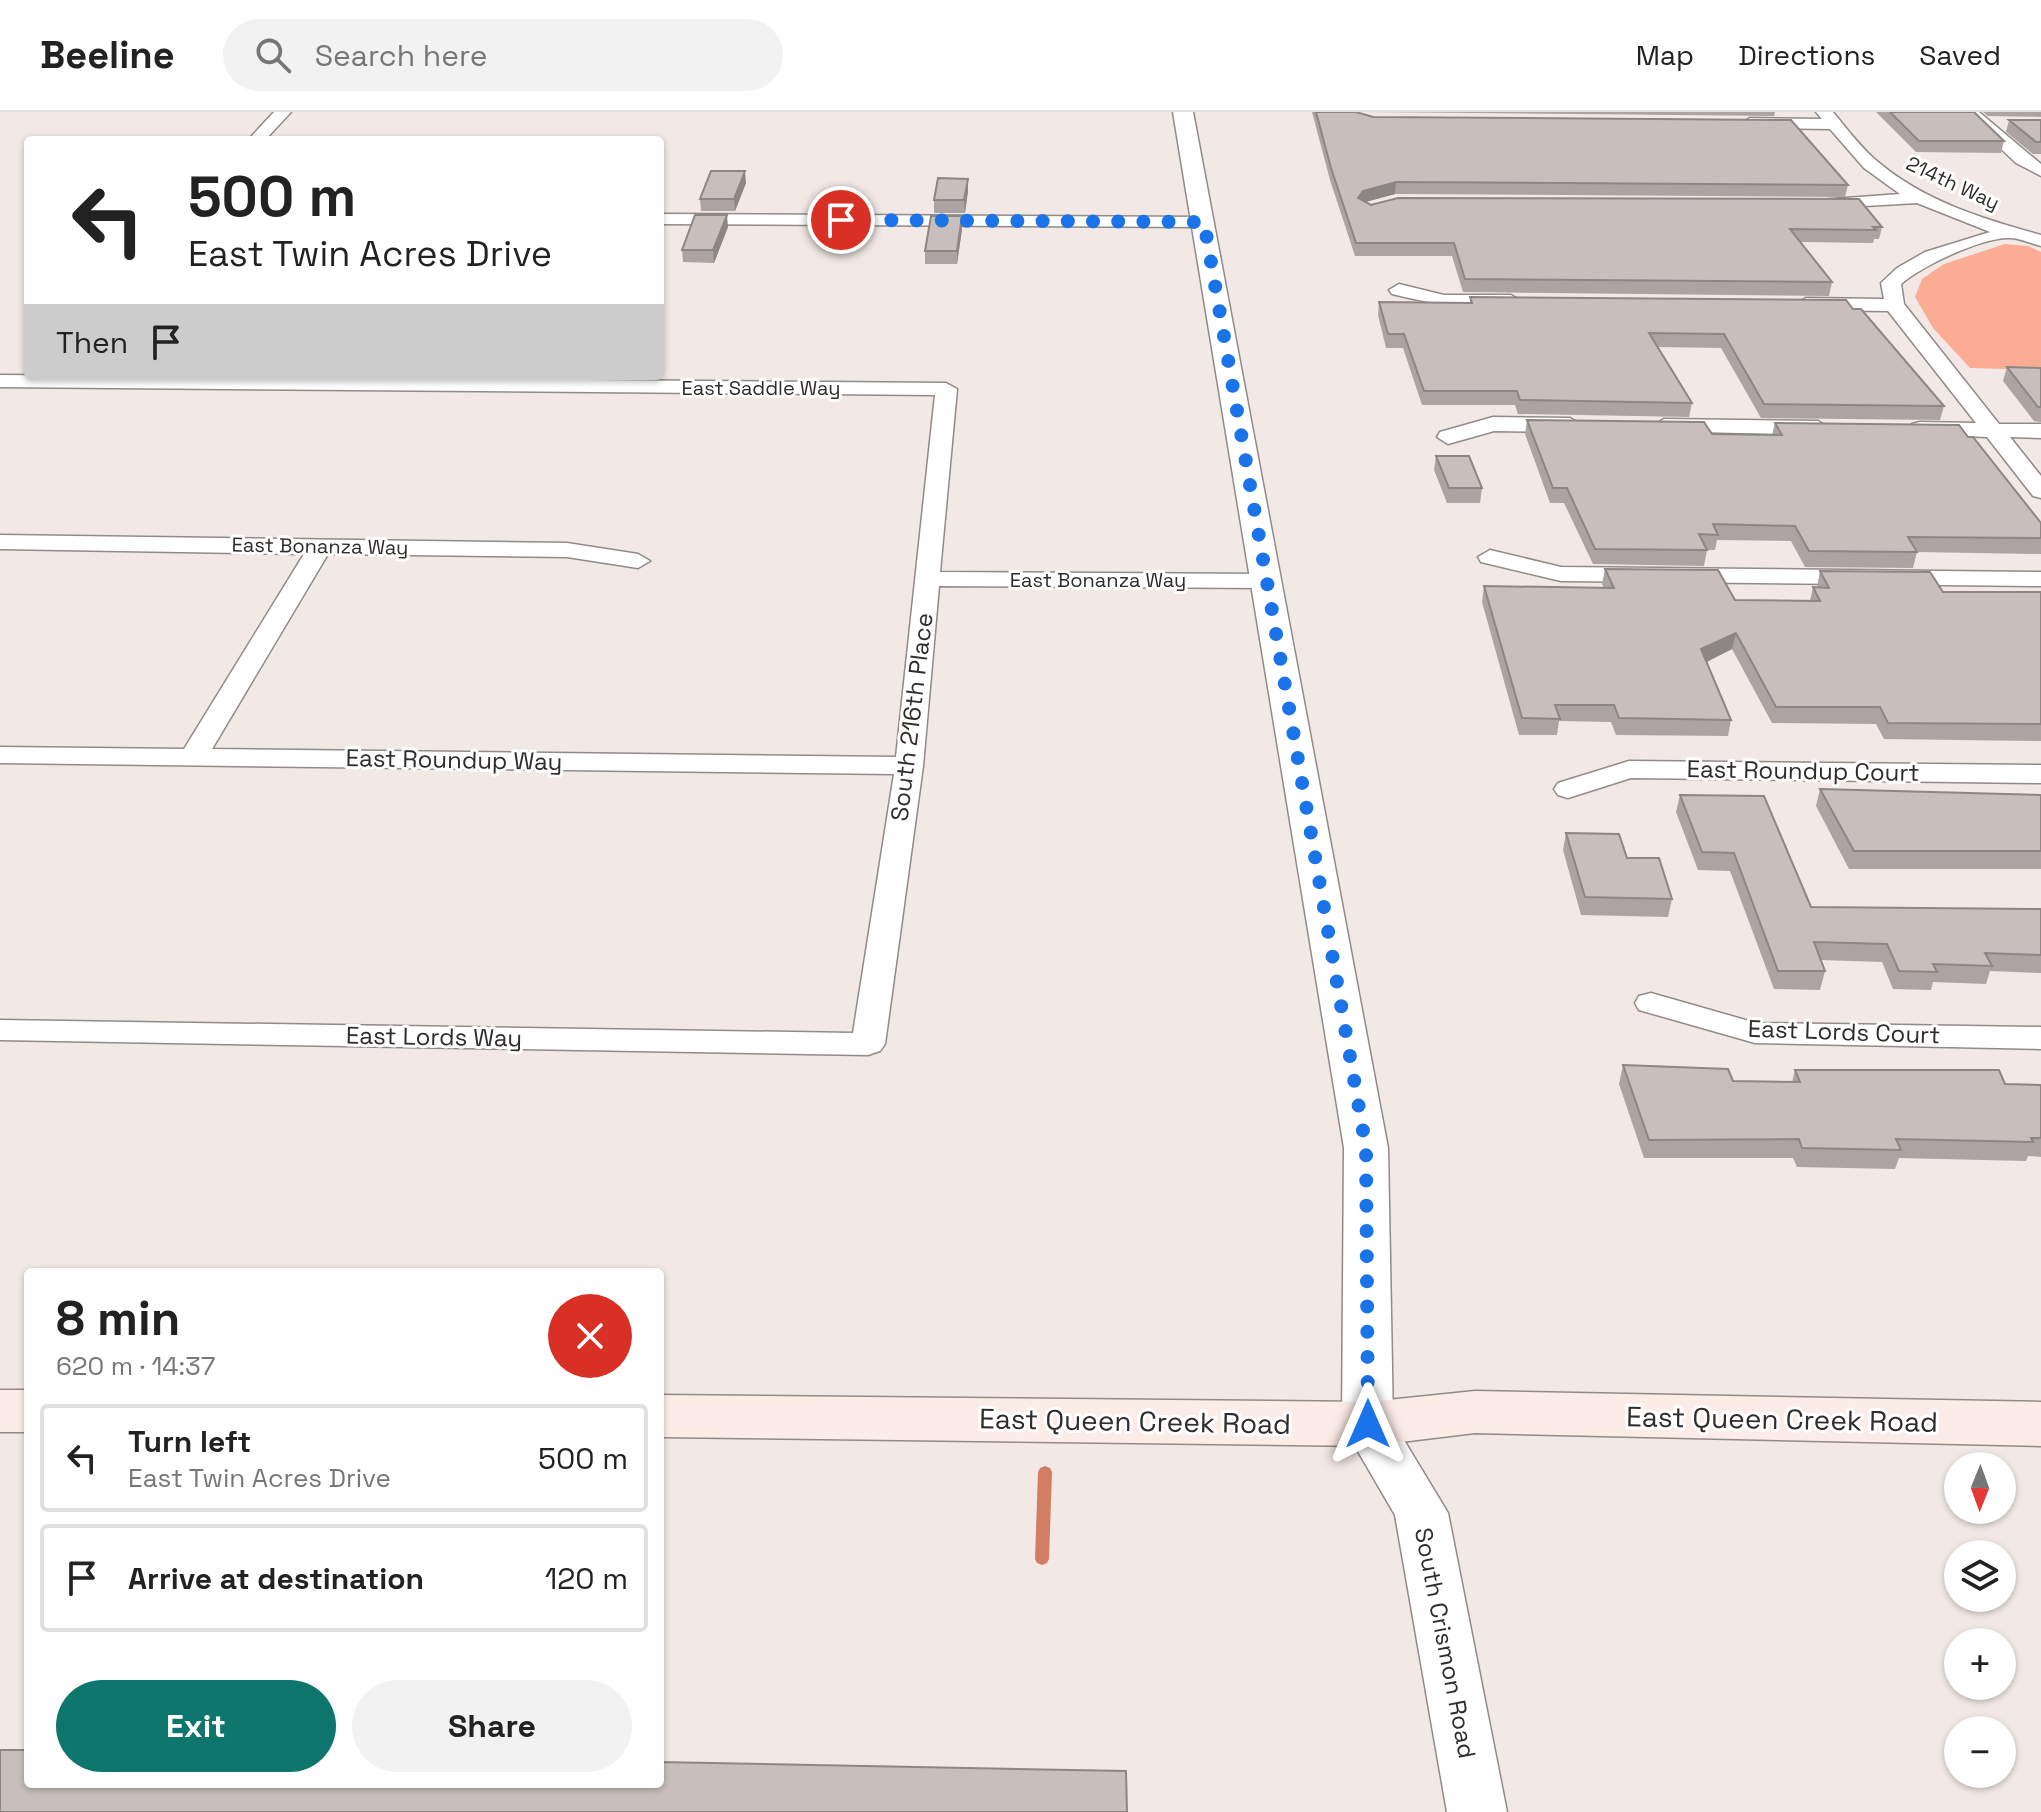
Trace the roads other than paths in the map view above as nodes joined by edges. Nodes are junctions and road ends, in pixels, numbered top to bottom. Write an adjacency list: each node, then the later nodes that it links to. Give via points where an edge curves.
1 (283, 112): 7 (street)
2 (1183, 112): 12 (street)
3 (1829, 118): 5 (street); 9 (street, 214th Way, via 1871,164)
4 (1977, 118): 6 (street); 8 (street)
5 (1739, 123)
6 (2012, 124)
7 (260, 136)
8 (2041, 171)
9 (1924, 197): 10 (street); 13 (street, 214th Way)
10 (1798, 205)
11 (664, 219): 12 (street)
12 (1204, 222): 34 (street)
13 (2010, 232): 14 (street, 214th Way); 18 (street, via 1907,267 1891,283)
14 (2041, 241)
15 (1399, 290): 16 (street, via 1444,301)
16 (1537, 302)
17 (1786, 304): 18 (street)
18 (1894, 305): 25 (street)
19 (0, 381): 20 (street, East Saddle Way)
20 (946, 389): 33 (street, South 216th Place)
21 (1587, 425): 27 (street, via 1493,424)
22 (1649, 426): 23 (street)
23 (1837, 428)
24 (1899, 429): 25 (street)
25 (1993, 430): 26 (street); 28 (street)
26 (2041, 431)
27 (1448, 437)
28 (2041, 491)
29 (0, 542): 30 (street, East Bonanza Way)
30 (321, 546): 32 (street, East Bonanza Way, via 567,550); 37 (street)
31 (1490, 557): 35 (street, via 1561,574)
32 (638, 561)
33 (928, 571): 34 (street, East Bonanza Way); 38 (street, South 216th Place)
34 (1266, 572): 48 (street, via 1366,1148)
35 (2041, 579)
36 (0, 755): 37 (street, East Roundup Way)
37 (193, 757): 38 (street, East Roundup Way)
38 (909, 766): 44 (street, South 216th Place)
39 (2041, 774): 40 (street, East Roundup Court, via 1629,769)
40 (1568, 789)
41 (1651, 1003): 43 (street, East Lords Court, via 1755,1033)
42 (0, 1030): 44 (street, East Lords Way)
43 (2041, 1038)
44 (868, 1044)
45 (0, 1411): 46 (main road)
46 (24, 1411)
47 (664, 1416): 48 (main road, East Queen Creek Road)
48 (1368, 1424): 49 (main road, East Queen Creek Road, via 1475,1412); 50 (street, South Crismon Road, via 1421,1513)
49 (2041, 1424)
50 (1477, 1812)

